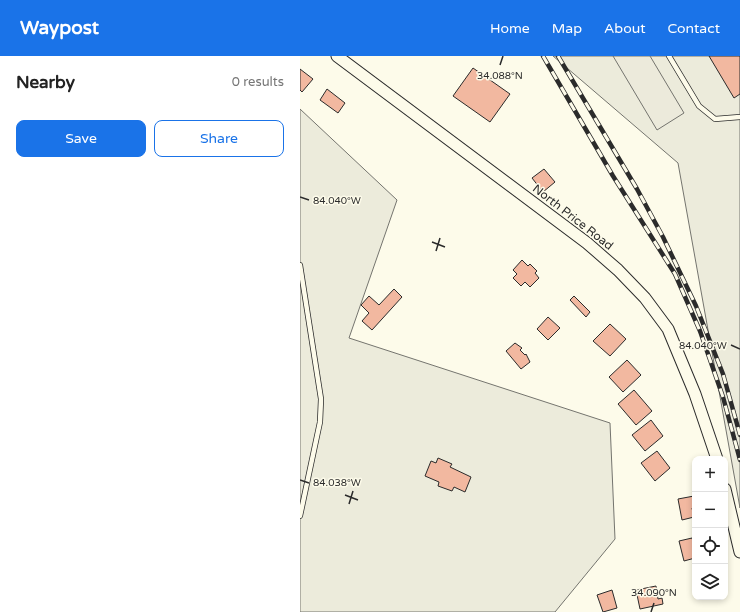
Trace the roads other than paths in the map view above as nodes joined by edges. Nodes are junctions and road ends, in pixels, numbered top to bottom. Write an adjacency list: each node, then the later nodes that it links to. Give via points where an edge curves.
1 (337, 56): 5 (street, North Price Road, via 587,242 645,298 668,329 695,394)
2 (669, 56): 3 (lane, via 699,106 715,119)
3 (740, 117)
4 (300, 265): 7 (lane, via 321,399 320,422)
5 (715, 456)
6 (726, 492): 8 (street)
7 (300, 516)
8 (740, 552)

